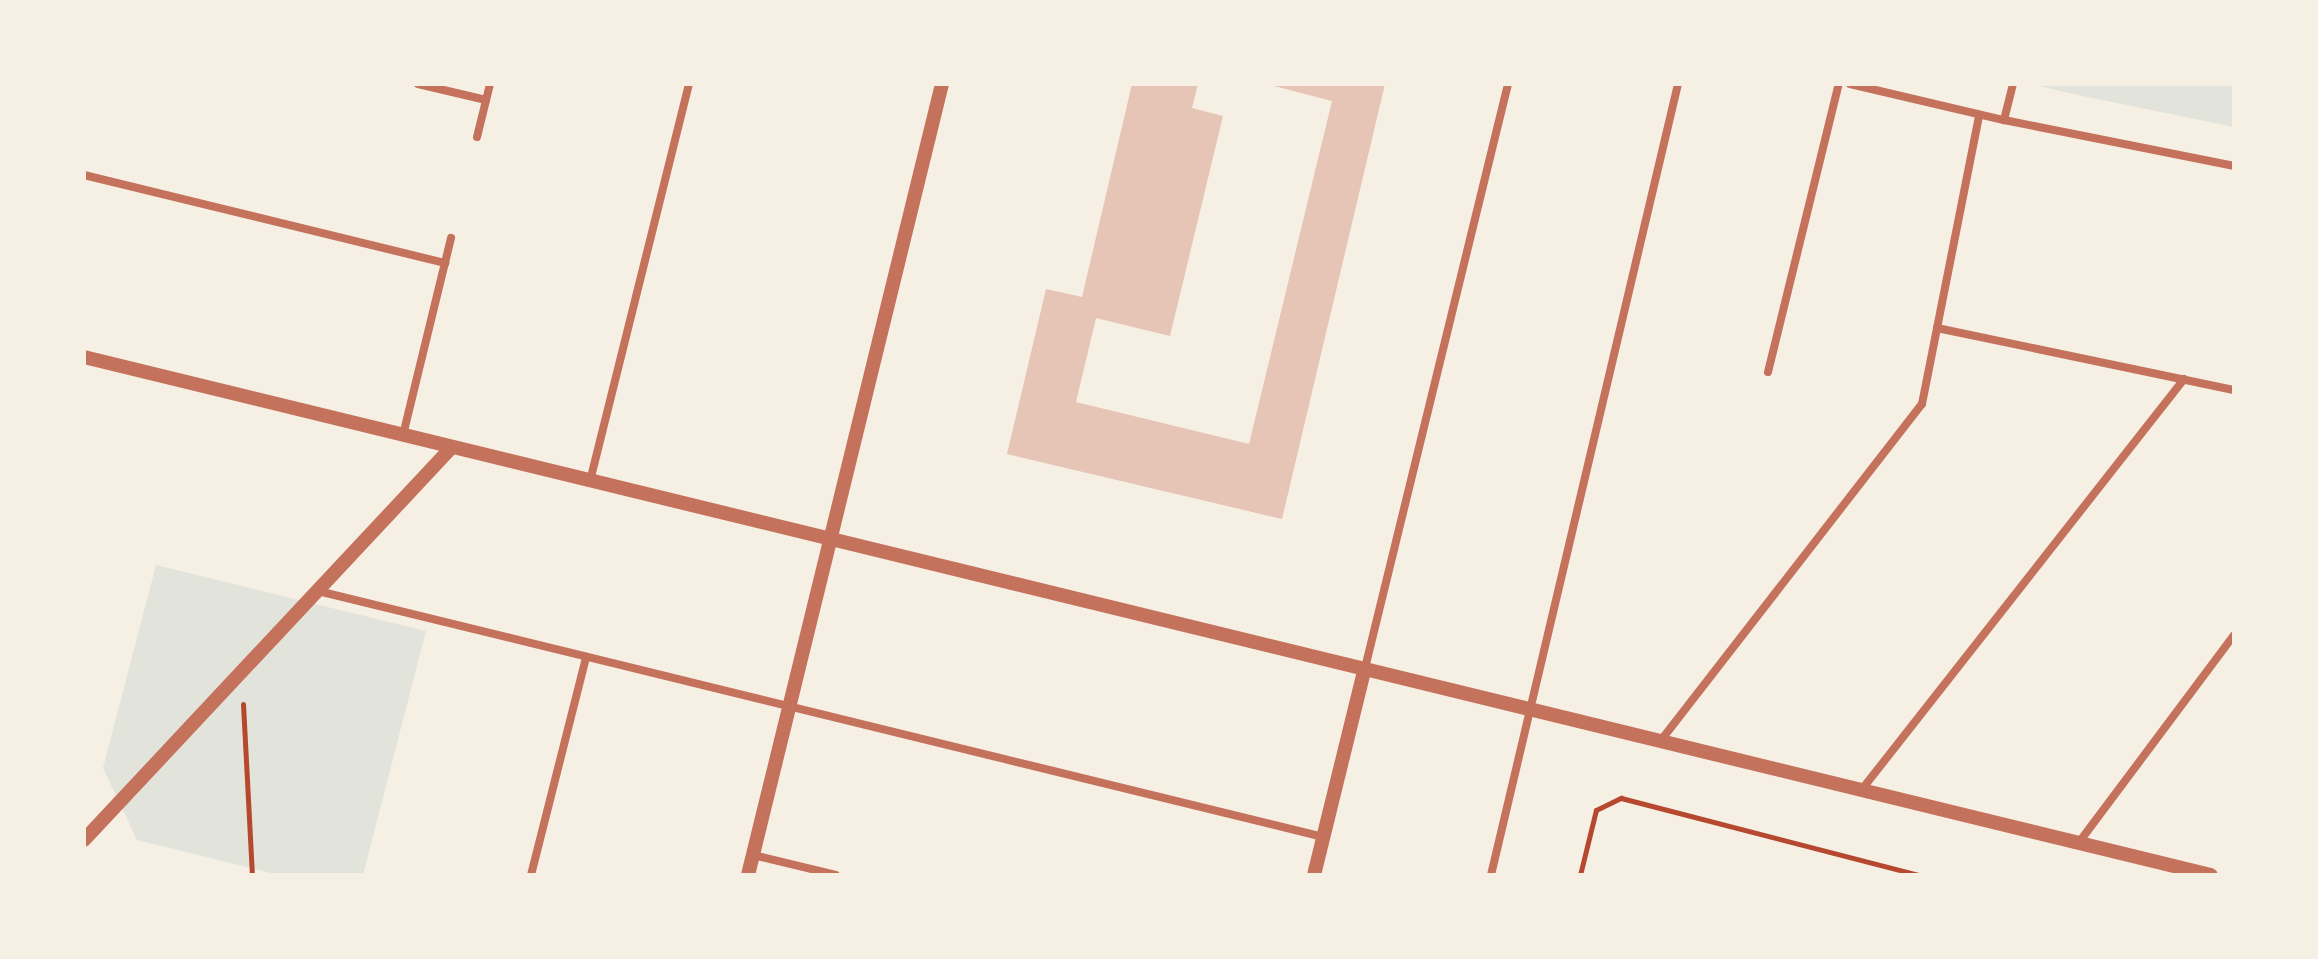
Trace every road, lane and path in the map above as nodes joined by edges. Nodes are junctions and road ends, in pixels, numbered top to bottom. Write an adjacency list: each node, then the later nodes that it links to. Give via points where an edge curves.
1 (418, 84): 11 (street)
2 (490, 84): 11 (street)
3 (689, 84): 26 (street)
4 (942, 84): 27 (street)
5 (1508, 84): 31 (street)
6 (1678, 84): 34 (street)
7 (1839, 84): 21 (street)
8 (1850, 84): 10 (street)
9 (2013, 84): 13 (street)
10 (1865, 86): 12 (street)
11 (486, 100): 14 (street)
12 (1979, 115): 13 (street); 19 (street)
13 (2004, 120): 15 (street)
14 (477, 137)
15 (2234, 166)
16 (84, 175): 18 (street)
17 (451, 238): 18 (street)
18 (445, 263): 24 (street)
19 (1937, 328): 22 (street); 35 (street, via 1922,404)
20 (84, 357): 24 (street)
21 (1768, 372)
22 (2184, 379): 23 (street); 36 (street)
23 (2234, 390)
24 (403, 435): 25 (street)
25 (452, 447): 26 (street); 28 (street)
26 (590, 481): 27 (street)
27 (829, 539): 31 (street); 33 (street)
28 (317, 591): 30 (street); 32 (street)
29 (2234, 635): 39 (street)
30 (586, 657): 33 (street); 42 (street)
31 (1365, 668): 34 (street); 37 (street)
32 (241, 671): 38 (street); 41 (path)
33 (789, 706): 37 (street); 40 (street)
34 (1531, 708): 35 (street); 46 (street)
35 (1662, 739): 36 (street)
36 (1863, 788): 39 (street)
37 (1323, 837): 45 (street)
38 (84, 840)
39 (2080, 841): 49 (street)
40 (753, 855): 43 (street); 44 (street)
41 (252, 875)
42 (531, 875)
43 (748, 875)
44 (836, 875)
45 (1314, 875)
46 (1491, 875)
47 (1580, 875): 48 (path, via 1596,810 1621,798)
48 (1919, 875)
49 (2211, 875)

